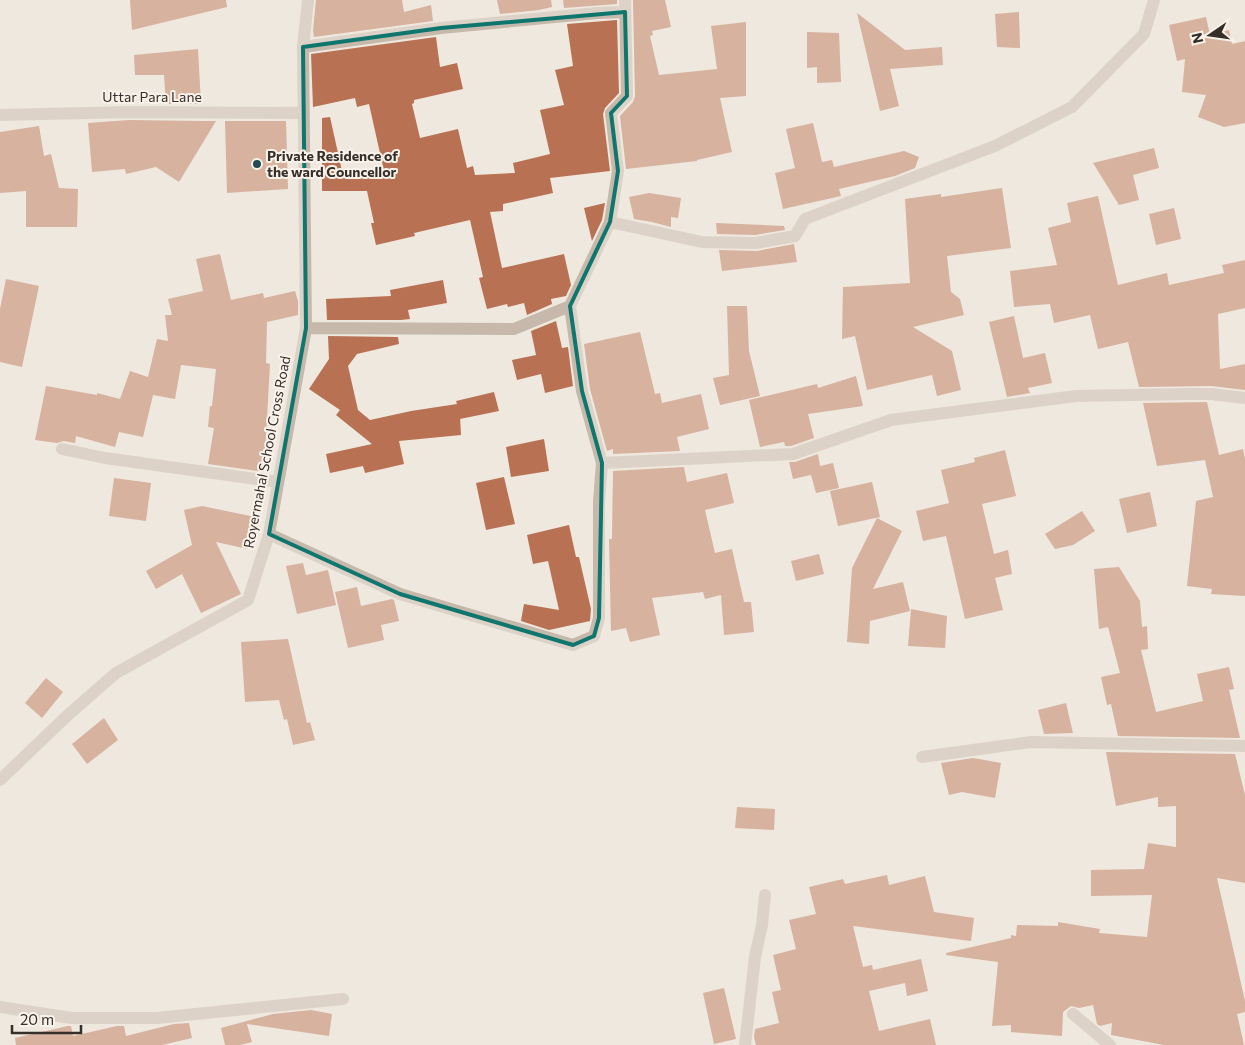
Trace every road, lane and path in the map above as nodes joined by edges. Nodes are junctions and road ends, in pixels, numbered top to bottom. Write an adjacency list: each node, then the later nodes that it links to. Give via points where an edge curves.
1 (308, 0): 4 (street, Royermahal School Cross Road)
2 (1154, 0): 7 (street, via 1144,34 1072,108 995,146 805,219 795,236 756,243 702,242)
3 (625, 6): 4 (street, via 597,13 441,28); 7 (street, via 627,96 612,113 618,171)
4 (303, 47): 5 (street, Royermahal School Cross Road)
5 (304, 114): 6 (street, Uttar Para Lane, via 129,112); 9 (street, Royermahal School Cross Road)
6 (0, 115)
7 (610, 222): 8 (street)
8 (570, 306): 9 (street, via 514,329); 12 (street, via 582,391)
9 (306, 328): 13 (street, Royermahal School Cross Road)
10 (1245, 398): 12 (street, via 1211,394 1076,396 891,420 793,454)
11 (62, 449): 13 (street)
12 (602, 463): 14 (street, via 599,618 594,636 573,645 400,594)
13 (278, 482): 14 (street, Royermahal School Cross Road)
14 (269, 534): 17 (street, Royermahal School Cross Road, via 248,600 116,673)
15 (1245, 746): 16 (street, via 1031,742)
16 (922, 757)
17 (0, 780)
18 (765, 895): 22 (street)
19 (343, 999): 20 (street, via 157,1018 72,1018)
20 (0, 1007)
21 (1073, 1014): 23 (street)
22 (745, 1045)
23 (1110, 1045)

